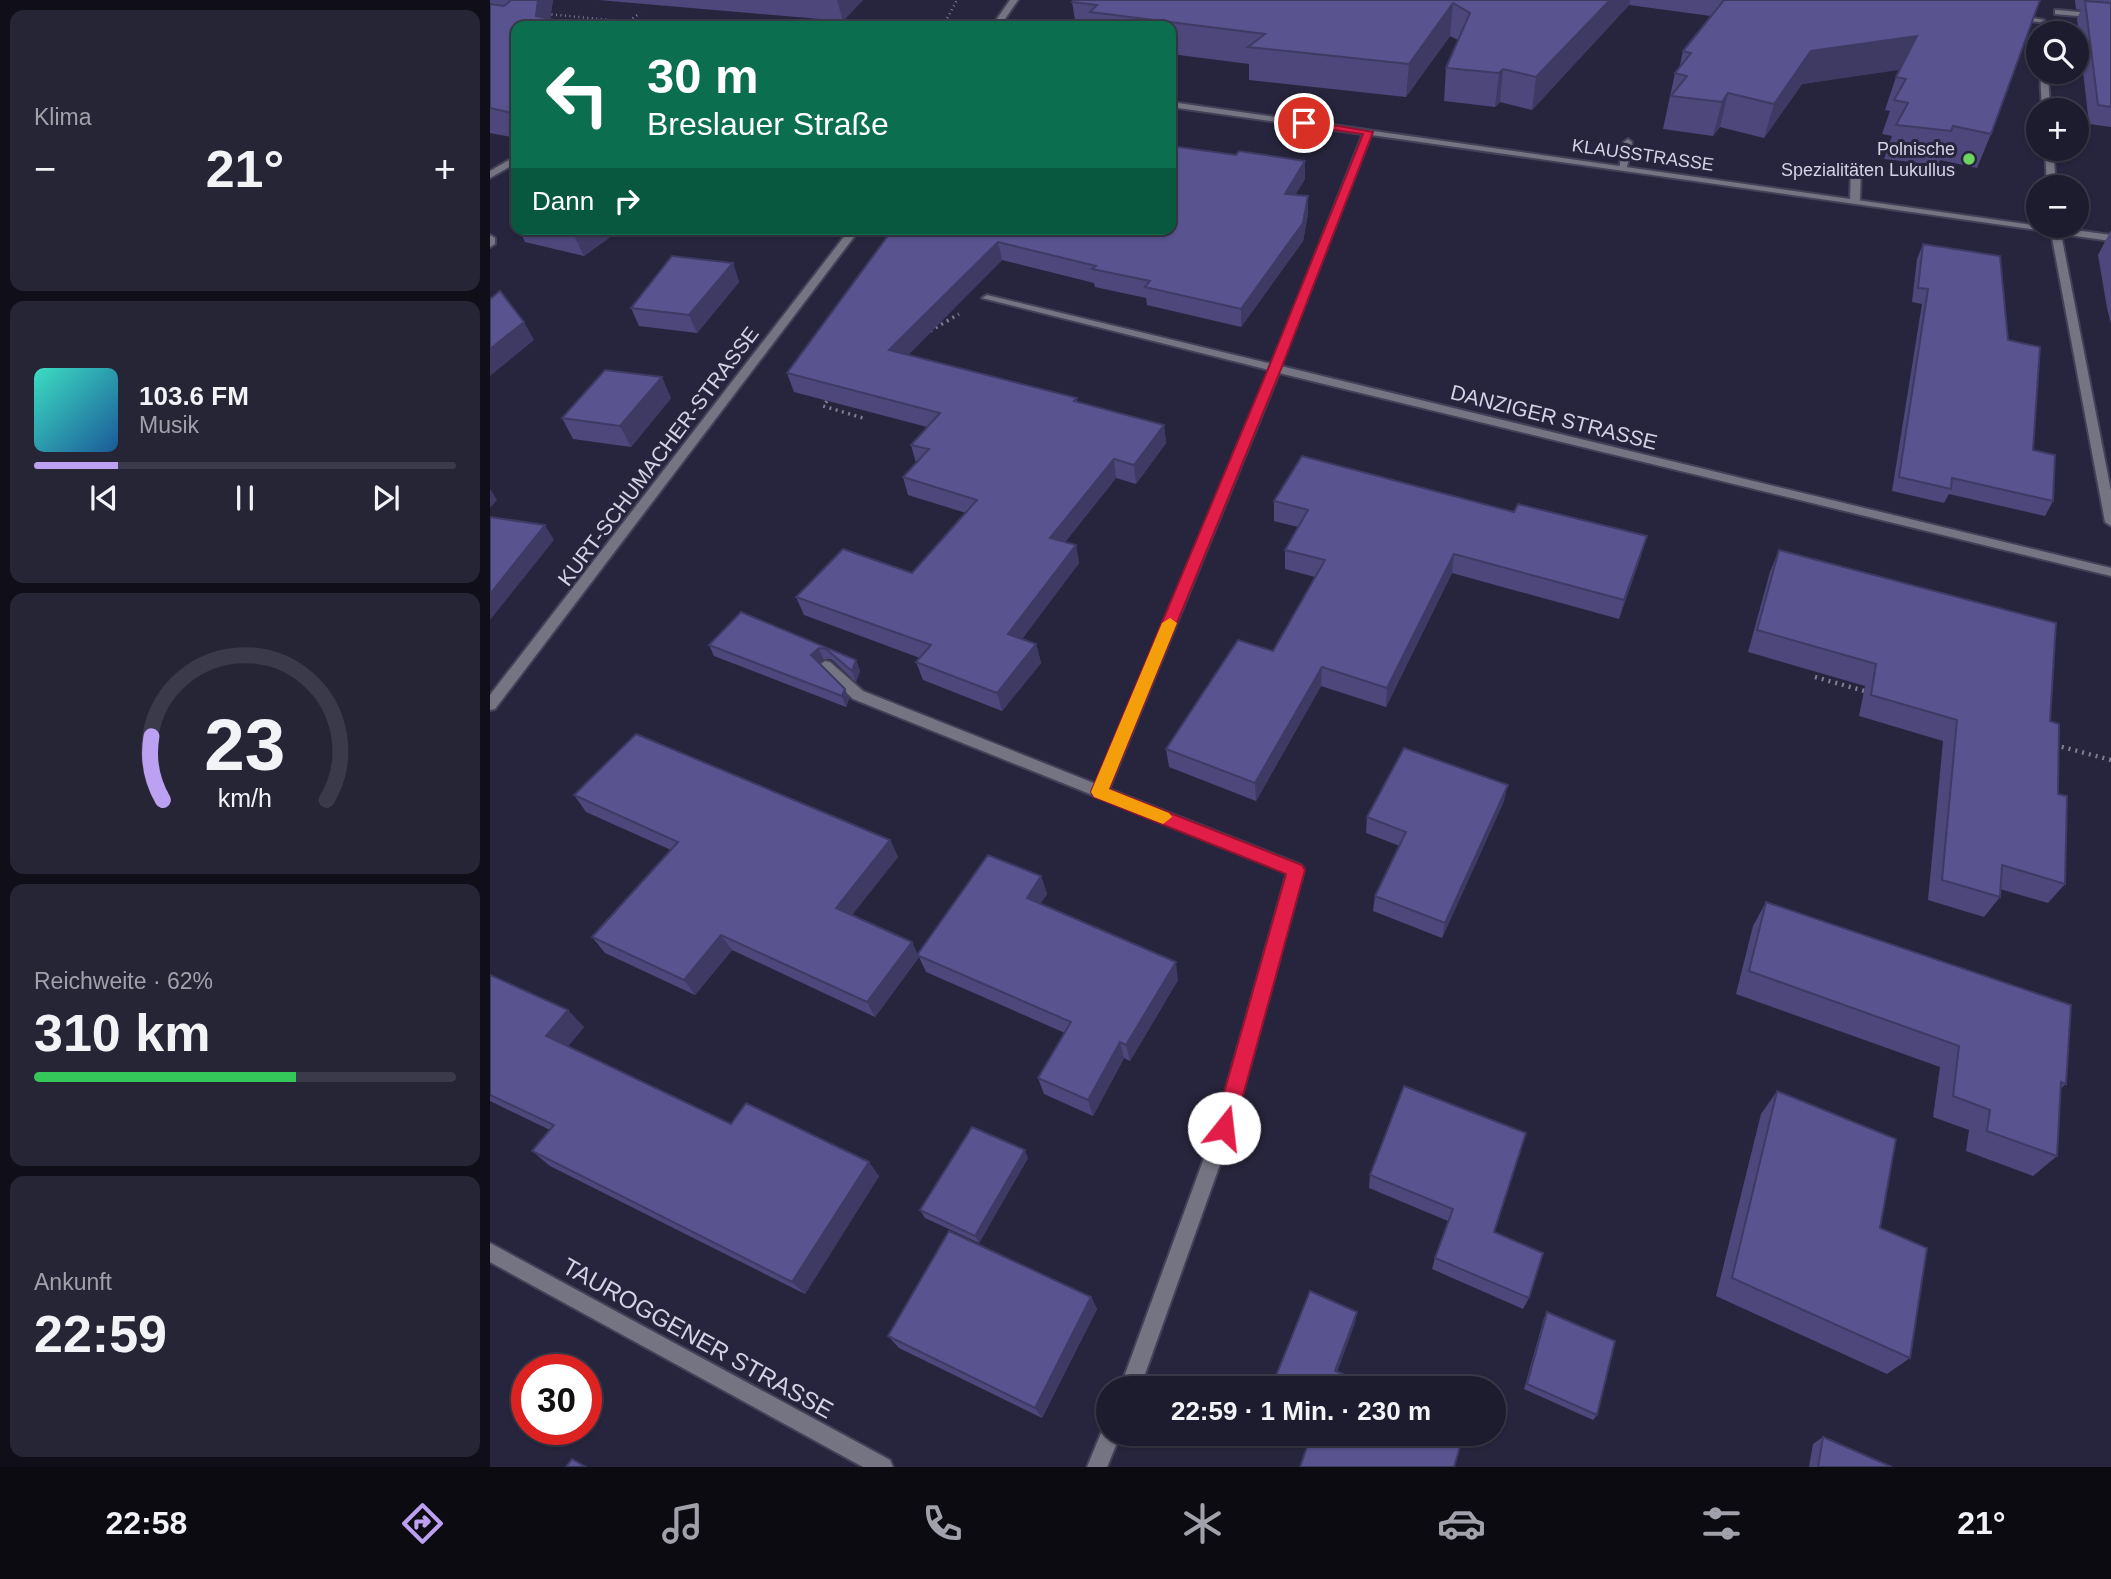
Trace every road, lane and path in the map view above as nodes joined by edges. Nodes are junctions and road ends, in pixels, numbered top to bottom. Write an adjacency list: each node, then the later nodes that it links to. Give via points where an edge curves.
1 (957, 0): 11 (path)
2 (1014, 0): 12 (street)
3 (2057, 0): 4 (street)
4 (2057, 12): 8 (street); 9 (street)
5 (538, 13): 10 (path)
6 (640, 13): 10 (path)
7 (1998, 16): 9 (street)
8 (2111, 18)
9 (2040, 20)
10 (629, 21)
11 (946, 21)
12 (999, 21)
13 (1176, 105): 14 (street, KLAUSSTRASSE)
14 (1368, 132): 17 (street, KLAUSSTRASSE); 30 (street)
15 (1628, 142): 17 (street)
16 (511, 162): 19 (street)
17 (1622, 167): 20 (street, KLAUSSTRASSE)
18 (1856, 167): 20 (street)
19 (490, 175)
20 (1855, 200): 21 (street, KLAUSSTRASSE)
21 (2026, 223)
22 (2089, 234): 26 (street, KLAUSSTRASSE)
23 (850, 235): 38 (street, KURT-SCHUMACHER-STRASSE)
24 (490, 238): 27 (street)
25 (2057, 238): 33 (street)
26 (2111, 238)
27 (490, 244)
28 (987, 298): 29 (path); 30 (street, DANZIGER STRASSE)
29 (923, 335)
30 (1275, 369): 34 (street, DANZIGER STRASSE); 41 (street)
31 (838, 387): 32 (path, via 823,406)
32 (863, 418)
33 (2111, 522)
34 (2111, 572)
35 (825, 666): 41 (street, via 858,695)
36 (1815, 677): 37 (path)
37 (1869, 692)
38 (490, 705)
39 (2044, 741): 40 (path)
40 (2111, 761)
41 (1100, 792): 43 (street, via 1296,870 1224,1128)
42 (490, 1252): 45 (street, TAUROGGENER STRASSE)
43 (1134, 1376)
44 (1106, 1446): 46 (street)
45 (883, 1467)
46 (1097, 1467)

